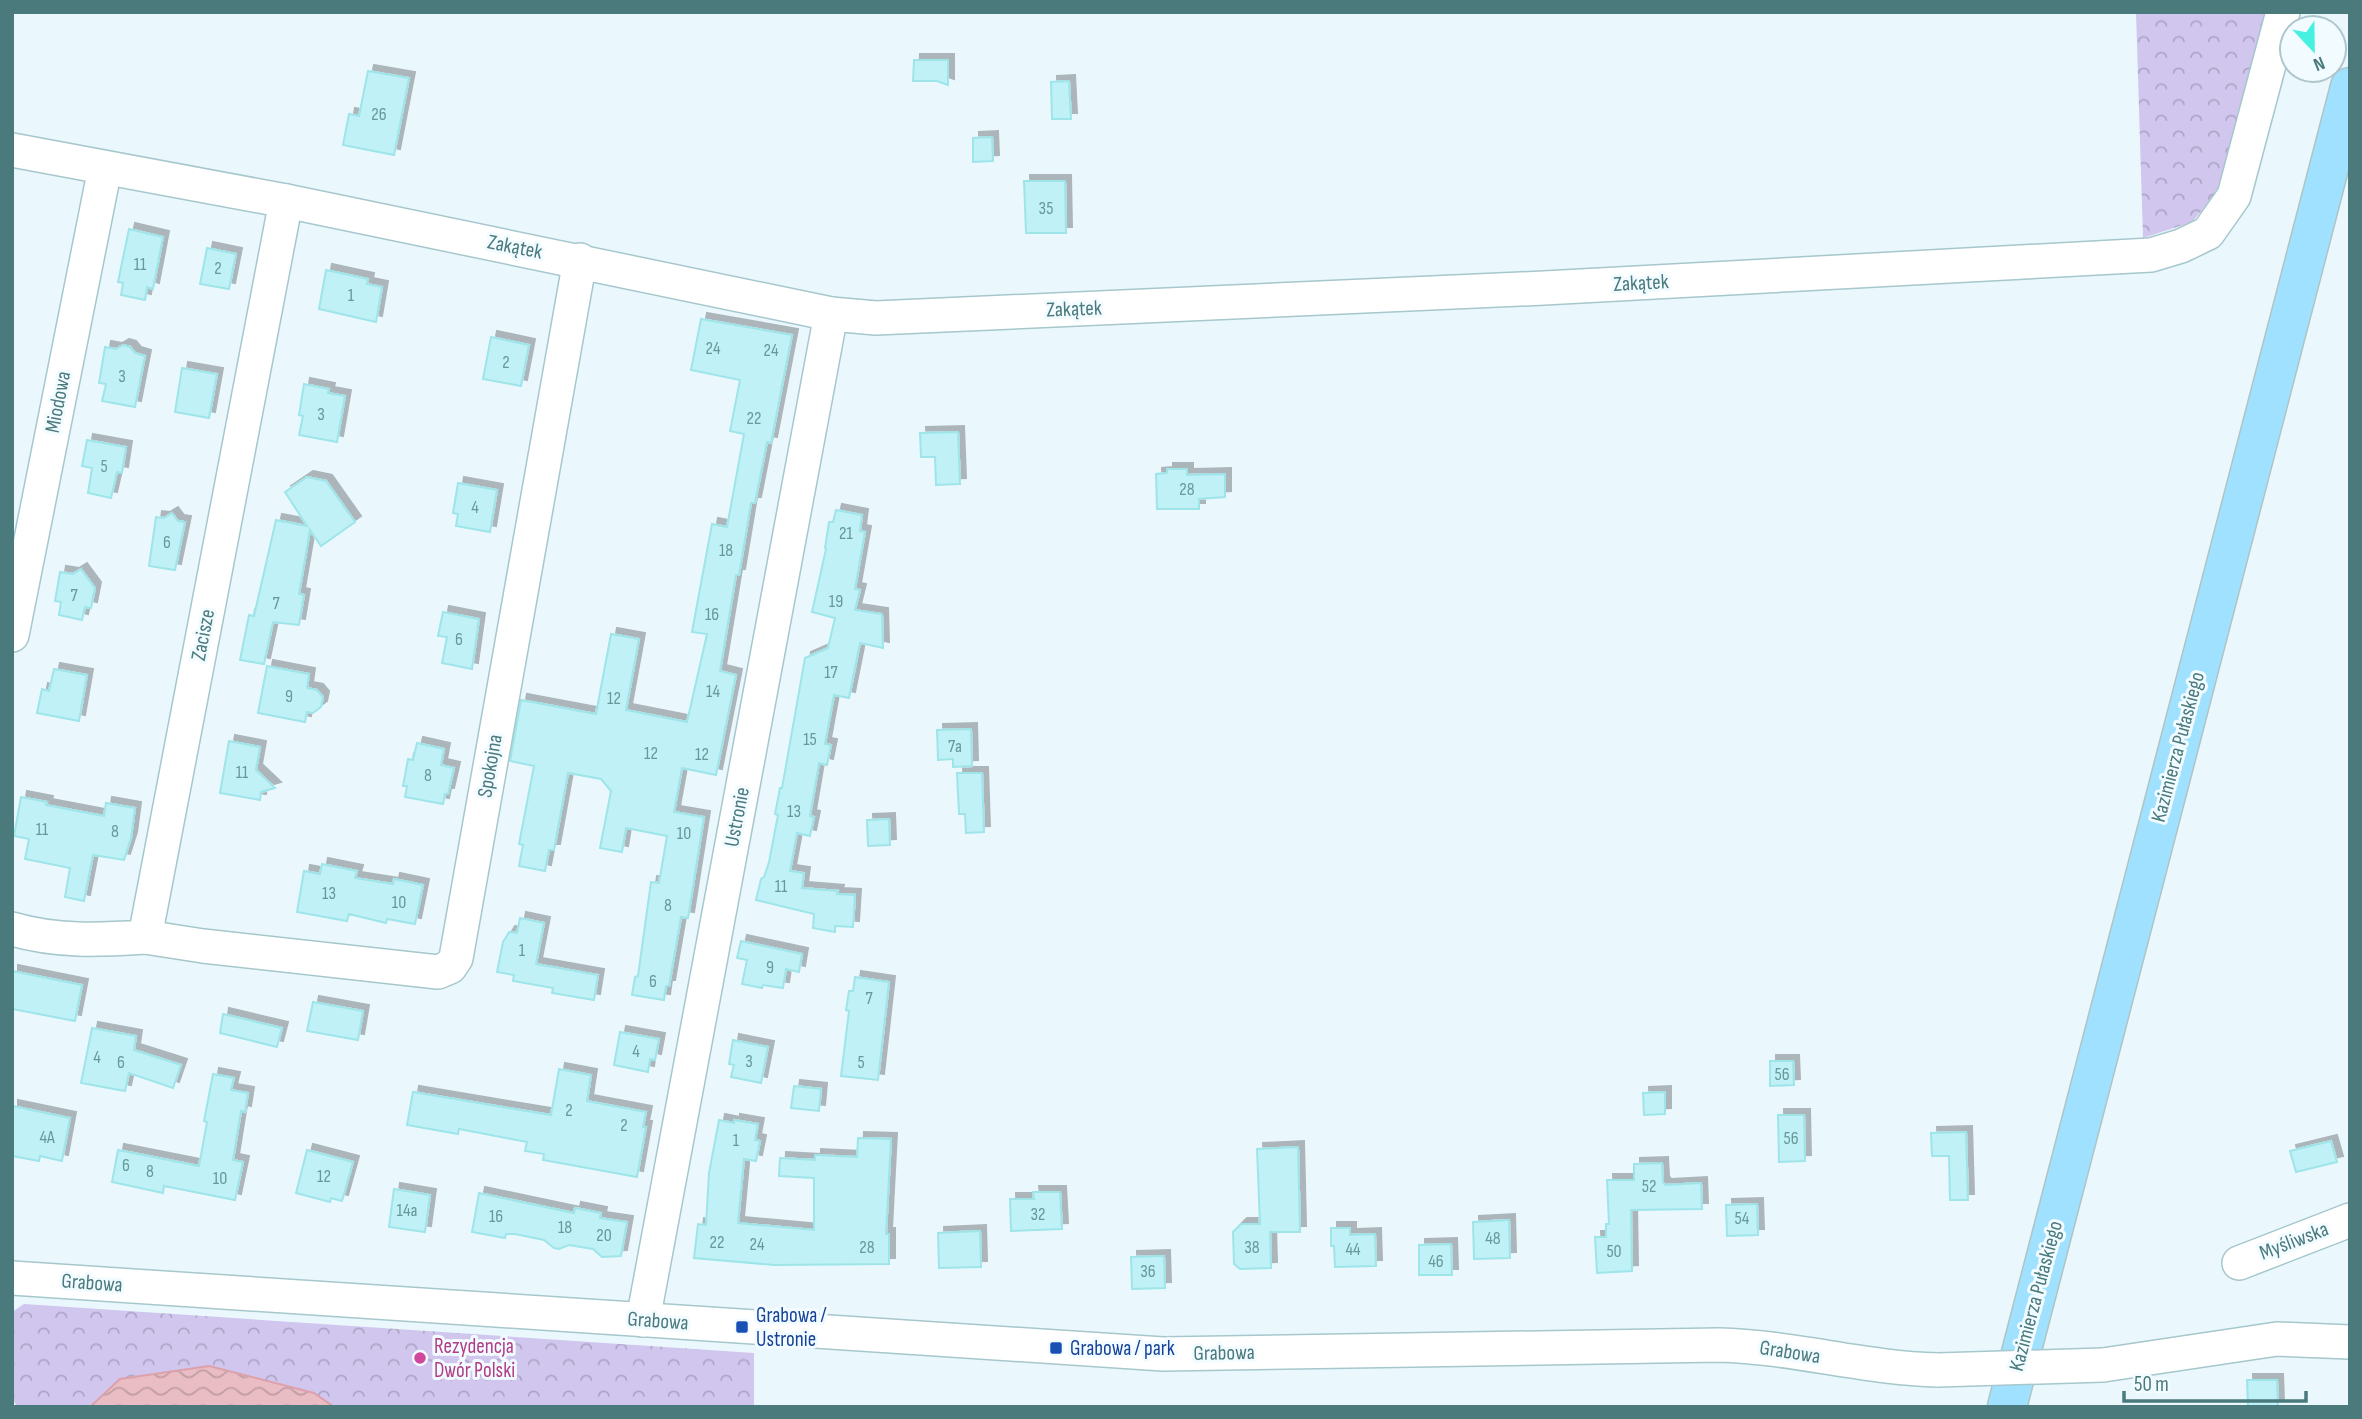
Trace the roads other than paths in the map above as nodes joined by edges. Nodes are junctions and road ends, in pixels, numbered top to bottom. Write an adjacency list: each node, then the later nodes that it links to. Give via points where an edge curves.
1 (2283, 12): 7 (street, Zakątek, via 2234,196 2208,233 2151,255 1544,288 876,317)
2 (2350, 87): 16 (main road, Kazimierza Pułaskiego)
3 (12, 150): 4 (street, Zakątek)
4 (105, 168): 5 (street, Zakątek); 8 (street, Miodowa)
5 (286, 201): 6 (street, Zakątek); 10 (street, Zacisze)
6 (580, 260): 7 (street, Zakątek); 10 (street, Spokojna, via 456,958 438,972)
7 (831, 314): 14 (street, Ustronie)
8 (12, 635)
9 (12, 929): 10 (street, via 76,941)
10 (145, 937)
11 (2350, 1220): 12 (street, Myśliwska)
12 (2239, 1263)
13 (12, 1278): 14 (street, Grabowa)
14 (643, 1320): 15 (street, Grabowa, bridge, via 1163,1354 1744,1345 1895,1368 1938,1370 2103,1365 2277,1339)
15 (2350, 1342)
16 (2007, 1407)

